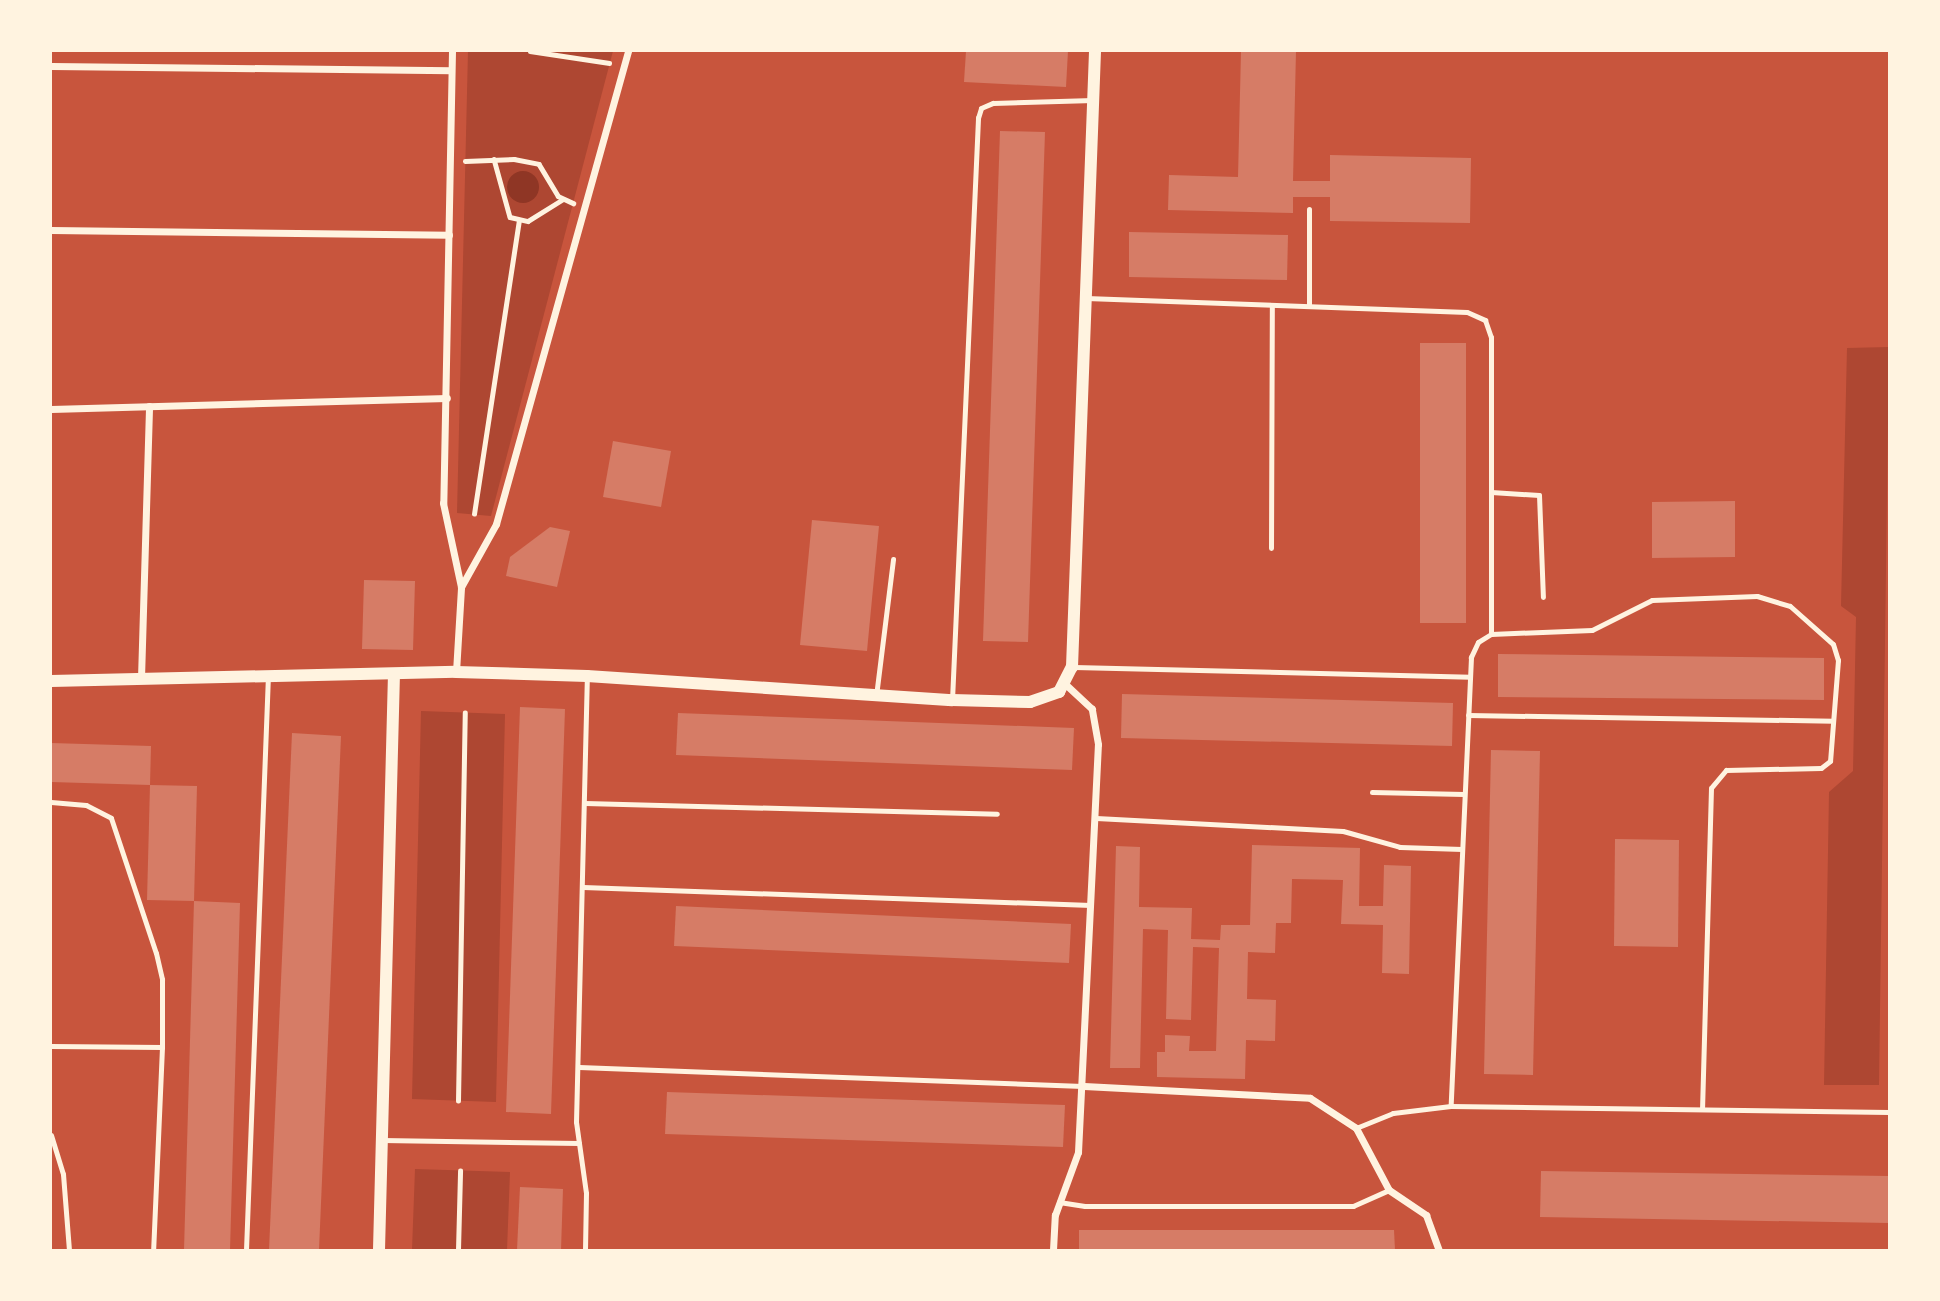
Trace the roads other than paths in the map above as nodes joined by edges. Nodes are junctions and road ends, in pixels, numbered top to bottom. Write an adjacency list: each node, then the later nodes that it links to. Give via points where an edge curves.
1 (452, 51): 5 (street)
2 (628, 51): 19 (street, via 496,524)
3 (1095, 51): 6 (street)
4 (51, 66): 5 (street)
5 (451, 70): 9 (street)
6 (1093, 100): 10 (street); 32 (lane, via 993,103 981,108 978,118)
7 (1309, 209): 12 (lane)
8 (51, 230): 9 (street)
9 (449, 235): 13 (street)
10 (1085, 298): 11 (lane); 22 (street)
11 (1272, 305): 12 (lane); 17 (lane)
12 (1309, 306): 16 (lane, via 1467,312 1485,320 1491,337)
13 (447, 398): 14 (street); 19 (street, via 443,503)
14 (149, 405): 15 (street); 28 (street)
15 (51, 409)
16 (1491, 492): 20 (lane, via 1539,495); 21 (lane)
17 (1271, 548)
18 (893, 559): 31 (lane)
19 (461, 587): 23 (street)
20 (1543, 597)
21 (1491, 634): 27 (lane, via 1478,642); 34 (lane, via 1592,630 1652,600 1778,599 1833,644 1838,660)
22 (1072, 667): 27 (lane); 30 (street)
23 (456, 673): 24 (street); 26 (street)
24 (394, 674): 25 (street); 53 (street)
25 (268, 676): 28 (street); 59 (lane)
26 (587, 676): 31 (street); 38 (lane)
27 (1470, 677): 33 (lane)
28 (141, 678): 29 (street)
29 (51, 681)
30 (1066, 685): 32 (street, via 1030,702); 40 (street, via 1092,709 1097,725)
31 (876, 696): 32 (street)
32 (953, 701)
33 (1468, 715): 34 (lane); 36 (lane)
34 (1833, 721): 49 (lane, via 1830,761 1821,768 1726,770 1711,788)
35 (1372, 792): 36 (lane)
36 (1464, 794): 41 (lane)
37 (51, 802): 45 (lane, via 86,804 111,818 162,979)
38 (585, 803): 39 (lane); 42 (lane)
39 (998, 814)
40 (1096, 818): 41 (lane, via 1343,831 1400,847); 43 (street)
41 (1462, 849): 48 (lane)
42 (583, 887): 43 (lane); 46 (lane)
43 (1091, 905): 47 (street)
44 (51, 1046): 45 (lane)
45 (162, 1047): 58 (lane)
46 (579, 1067): 47 (lane); 54 (lane)
47 (1084, 1086): 51 (street, via 1310,1098); 56 (street, via 1078,1152)
48 (1451, 1106): 49 (lane); 51 (lane, via 1393,1114)
49 (1702, 1110): 50 (lane)
50 (1889, 1112)
51 (1356, 1128): 55 (street)
52 (51, 1135): 57 (lane, via 63,1174)
53 (383, 1140): 54 (lane); 60 (street)
54 (579, 1143): 61 (lane, via 586,1193)
55 (1389, 1189): 56 (lane, via 1353,1206 1085,1206); 63 (street, via 1426,1215)
56 (1059, 1202): 62 (street)
57 (69, 1250)
58 (153, 1250)
59 (246, 1250)
60 (379, 1250)
61 (585, 1250)
62 (1053, 1250)
63 (1439, 1250)

